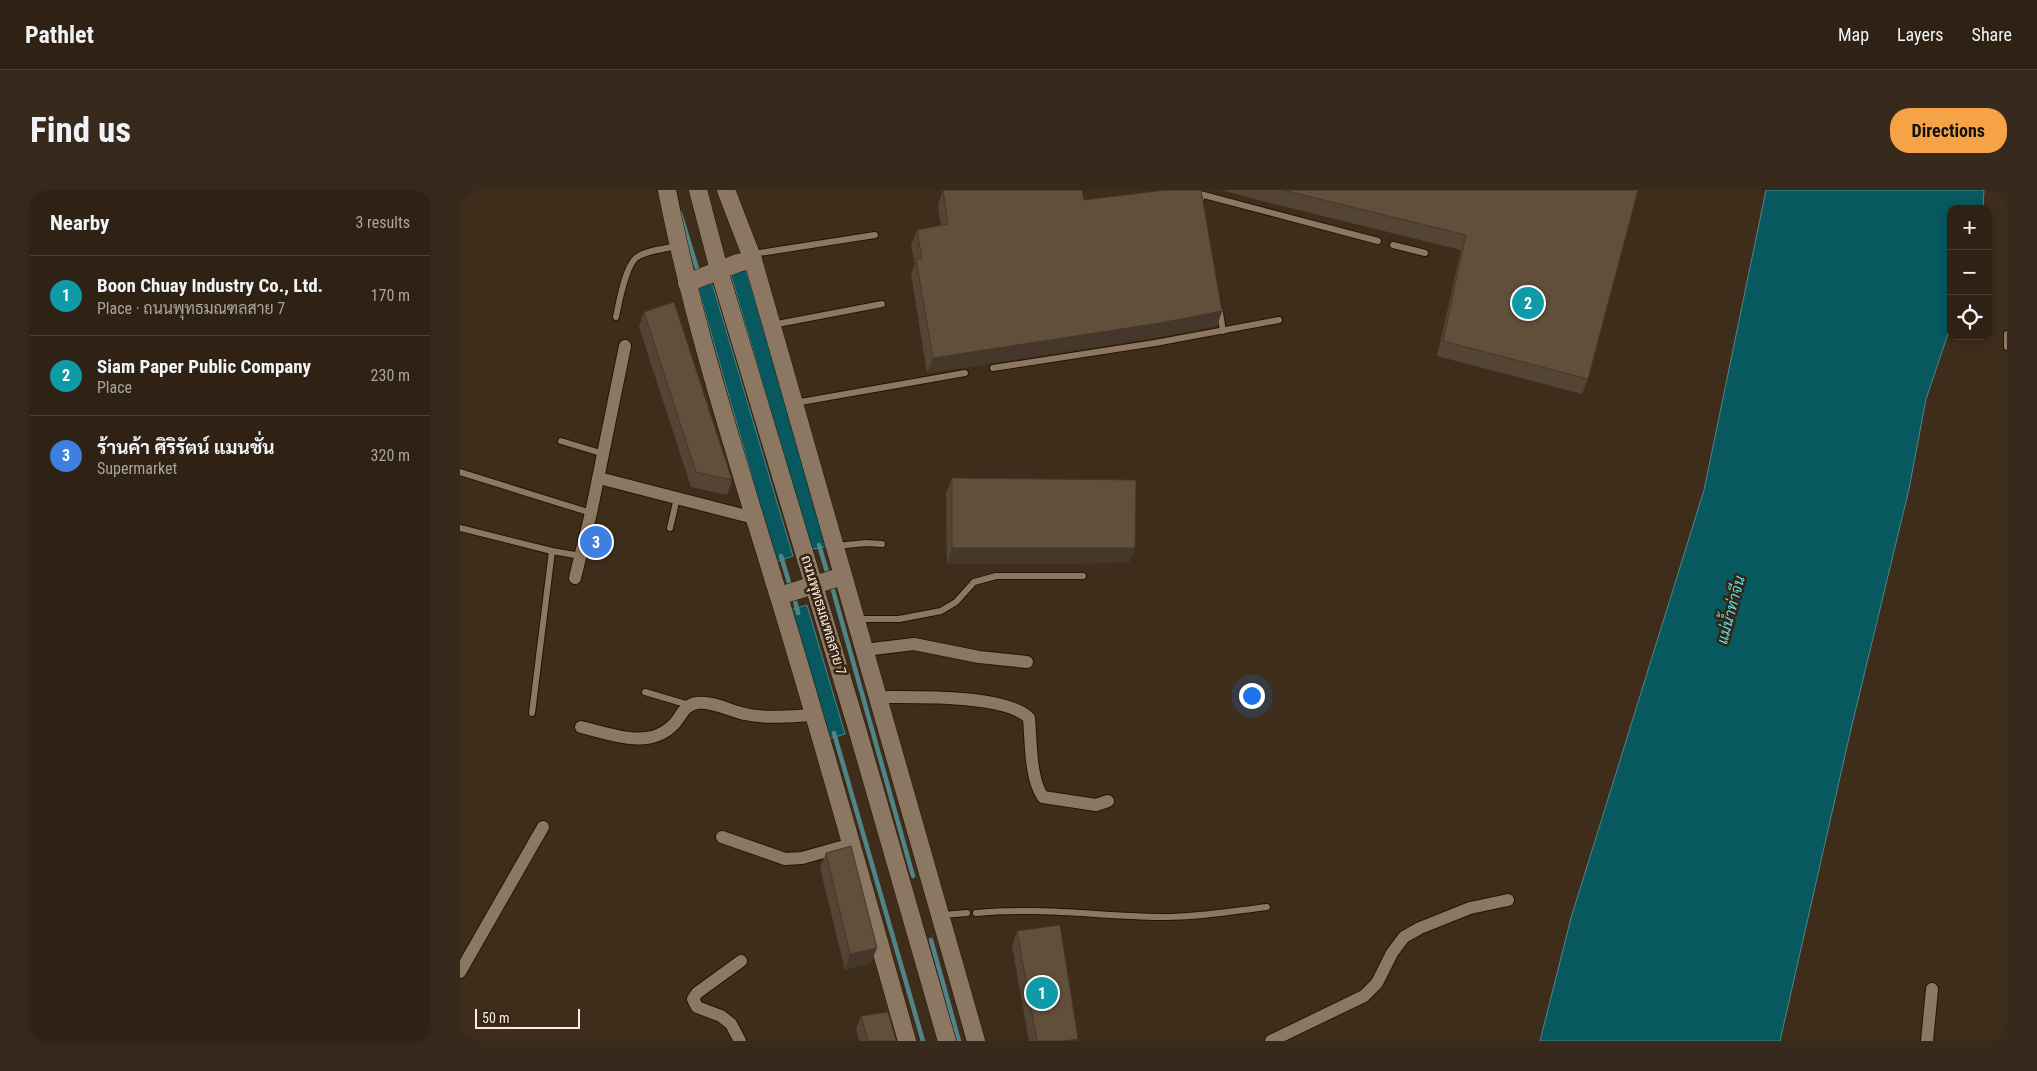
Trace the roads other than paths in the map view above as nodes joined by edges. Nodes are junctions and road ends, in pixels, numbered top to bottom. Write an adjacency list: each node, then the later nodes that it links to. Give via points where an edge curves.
1 (667, 190): 7 (main road)
2 (698, 190): 11 (main road, ถนนพุทธมณฑลสาย 7)
3 (726, 190): 10 (main road)
4 (1201, 204): 6 (lane, via 1197,193)
5 (875, 235): 10 (lane)
6 (1378, 241)
7 (678, 245): 12 (main road); 15 (lane, via 636,258 630,265)
8 (1392, 245): 9 (lane)
9 (1425, 253)
10 (752, 257): 11 (main road); 17 (main road)
11 (719, 270): 12 (main road); 41 (main road, ถนนพุทธมณฑลสาย 7)
12 (687, 282): 31 (main road)
13 (1218, 301): 18 (lane)
14 (882, 304): 17 (lane)
15 (616, 317)
16 (1279, 320): 18 (lane)
17 (771, 326): 24 (main road)
18 (1223, 331): 22 (lane)
19 (2007, 334): 21 (lane)
20 (625, 346): 26 (street)
21 (2007, 347)
22 (993, 368)
23 (965, 373): 24 (lane)
24 (794, 404): 35 (main road)
25 (561, 441): 26 (lane)
26 (604, 454): 28 (street)
27 (460, 472): 30 (lane)
28 (599, 478): 29 (street); 30 (street)
29 (677, 498): 31 (street); 33 (lane)
30 (592, 513): 37 (street)
31 (754, 518): 42 (main road)
32 (460, 528): 36 (lane)
33 (670, 528)
34 (882, 544): 35 (lane)
35 (834, 546): 38 (main road)
36 (552, 551): 37 (lane); 49 (lane)
37 (581, 556): 40 (street)
38 (843, 576): 41 (main road); 43 (main road)
39 (1083, 576): 43 (lane, via 996,576 974,582 956,602 941,611 899,619)
40 (575, 578)
41 (815, 584): 42 (main road); 58 (main road, ถนนพุทธมณฑลสาย 7)
42 (779, 596): 50 (main road)
43 (856, 619): 44 (main road)
44 (864, 650): 45 (street, via 914,644 978,657); 47 (main road)
45 (1026, 662)
46 (645, 692): 48 (lane)
47 (878, 697): 52 (street, via 981,701 1018,709 1029,718 1035,779 1043,797 1096,805); 59 (main road)
48 (690, 705): 50 (street, via 714,705 747,715); 51 (street, via 675,724 662,734 646,739)
49 (532, 713)
50 (814, 715): 55 (main road)
51 (581, 726)
52 (1108, 802)
53 (542, 827): 63 (street)
54 (722, 837): 55 (street, via 785,859 802,858)
55 (852, 844): 66 (main road)
56 (1508, 900): 69 (street, via 1470,908 1412,932 1404,937 1377,983 1364,996)
57 (1267, 906): 61 (lane, via 1162,917 1045,910)
58 (909, 908): 59 (main road); 67 (main road, ถนนพุทธมณฑลสาย 7)
59 (939, 908): 60 (lane); 68 (main road)
60 (967, 913)
61 (976, 913)
62 (741, 962): 65 (street, via 693,999 697,1007 721,1016 731,1024)
63 (460, 972)
64 (1932, 989): 70 (street)
65 (740, 1041)
66 (906, 1041)
67 (946, 1041)
68 (976, 1041)
69 (1271, 1041)
70 (1927, 1041)

